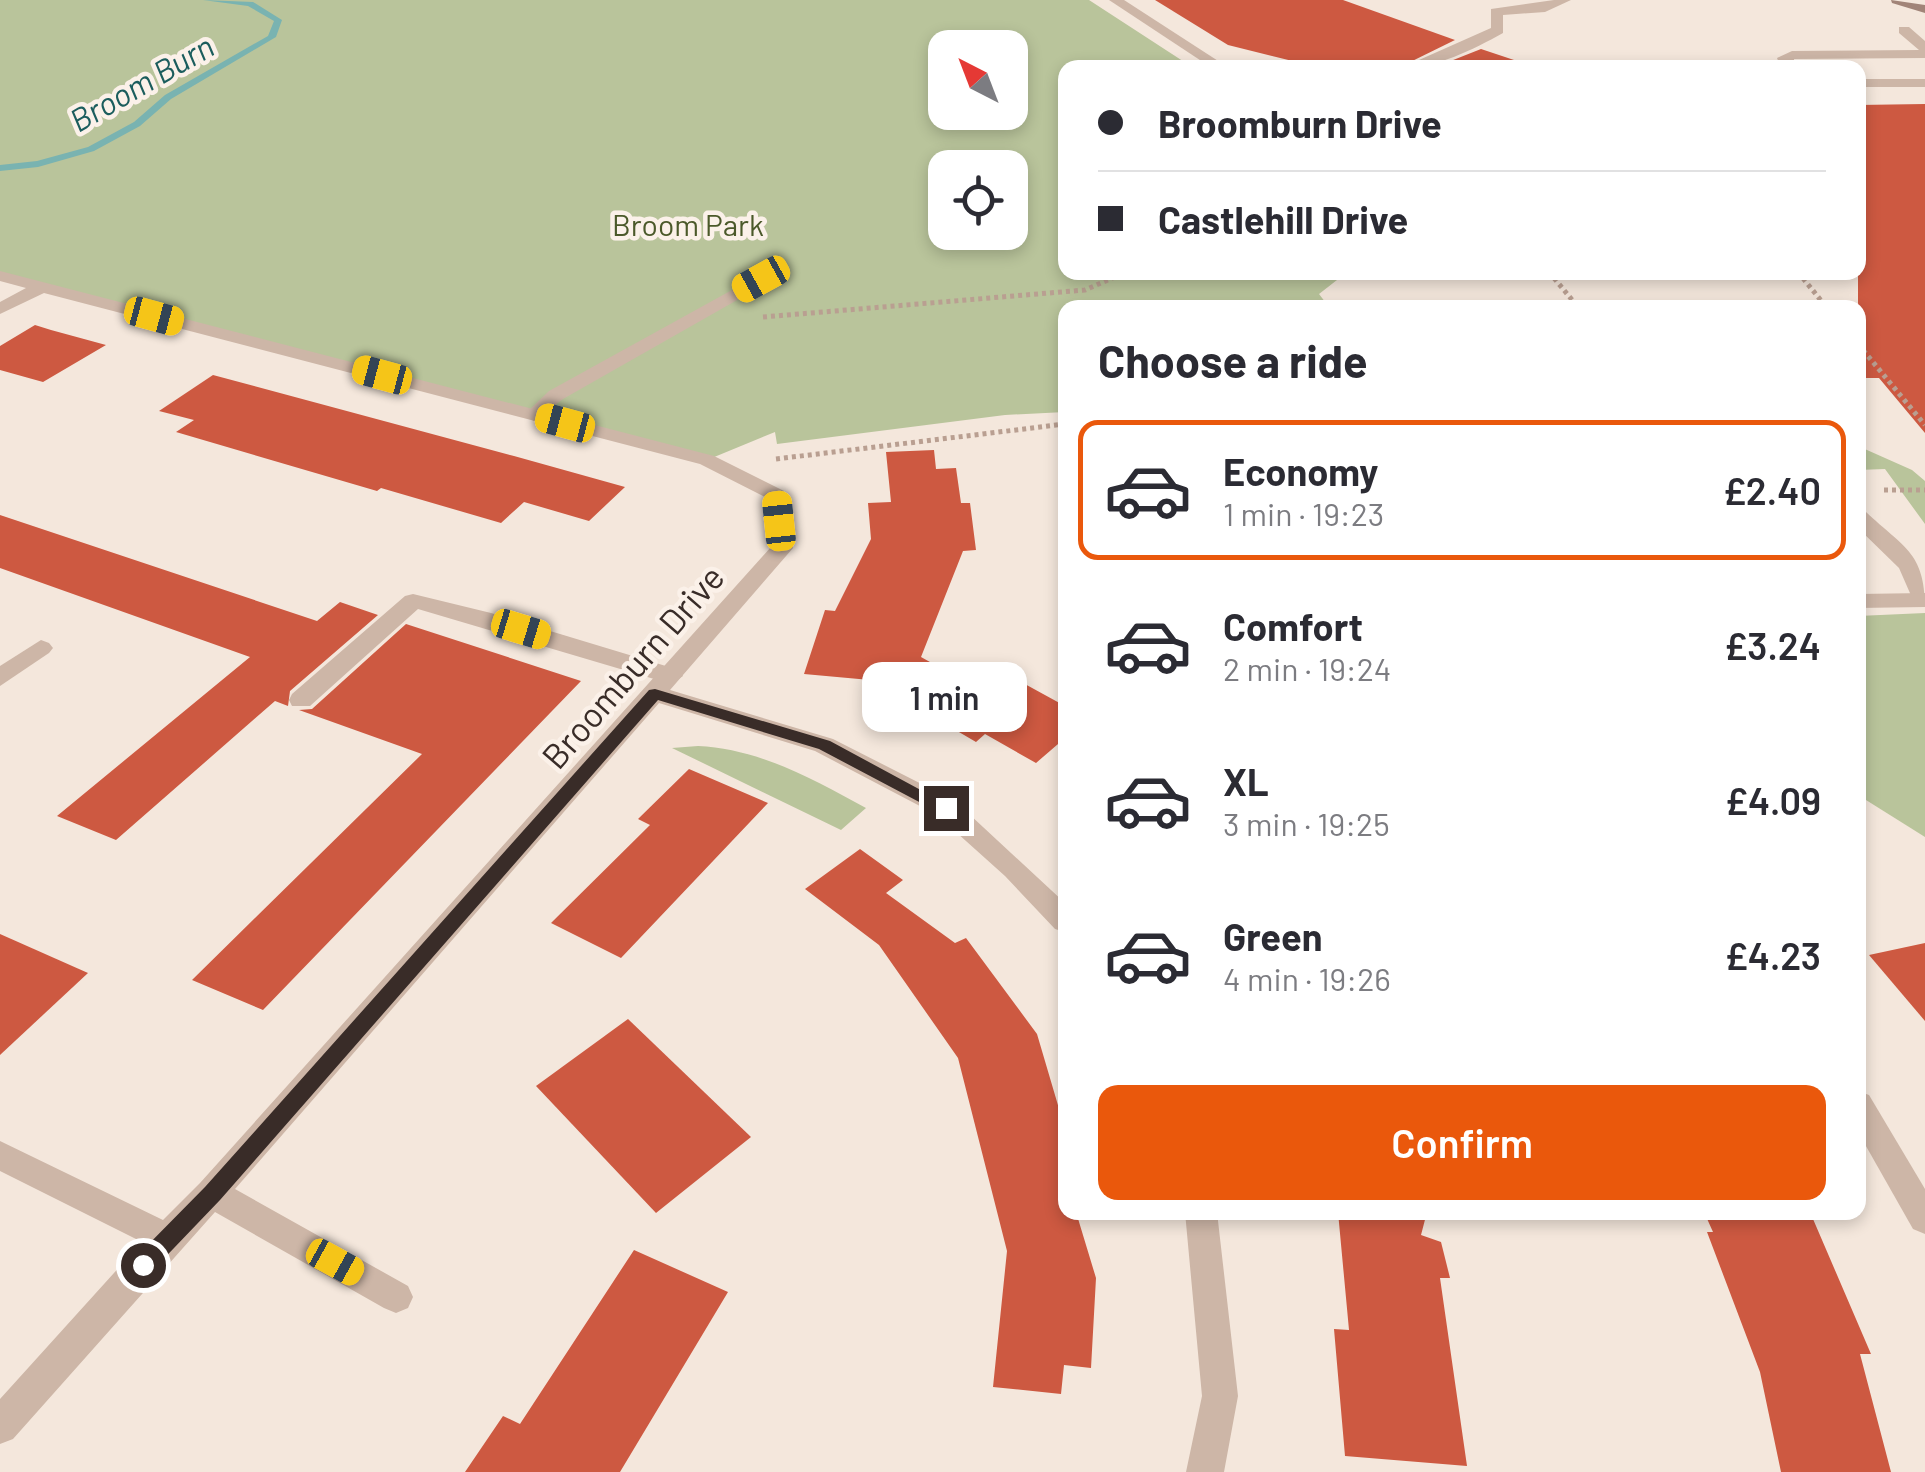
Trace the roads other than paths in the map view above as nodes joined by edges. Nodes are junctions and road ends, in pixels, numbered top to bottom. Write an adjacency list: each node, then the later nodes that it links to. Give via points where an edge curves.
1 (1114, 0): 7 (street)
2 (1565, 0): 8 (street, via 1545,8 1490,9 1498,30)
3 (1897, 0): 4 (street)
4 (1925, 9)
5 (1904, 30): 6 (street)
6 (1925, 51): 9 (street, via 1792,54)
7 (1209, 60)
8 (1429, 60)
9 (1785, 60)
10 (1866, 82): 11 (street)
11 (1925, 83)
12 (0, 276): 14 (street, Broomburn Drive)
13 (761, 279): 16 (street, via 556,395)
14 (41, 286): 15 (street); 16 (street, Broomburn Drive)
15 (0, 308)
16 (534, 414): 22 (street, Broomburn Drive, via 707,460 776,495 782,548)
17 (1866, 525): 18 (street, via 1909,565)
18 (1924, 600): 19 (street)
19 (1866, 601)
20 (41, 648): 21 (street)
21 (0, 678)
22 (663, 685): 23 (street, via 483,618 414,601); 24 (street, via 824,745 946,808); 27 (street, Broomburn Drive)
23 (301, 700)
24 (1058, 914)
25 (1866, 1118): 28 (street)
26 (0, 1155): 30 (street)
27 (212, 1193): 30 (street, Broomburn Drive); 31 (street)
28 (1925, 1218)
29 (1202, 1220): 33 (street, via 1220,1396)
30 (167, 1238): 32 (street, Broomburn Drive)
31 (396, 1297)
32 (0, 1426)
33 (1205, 1472)

